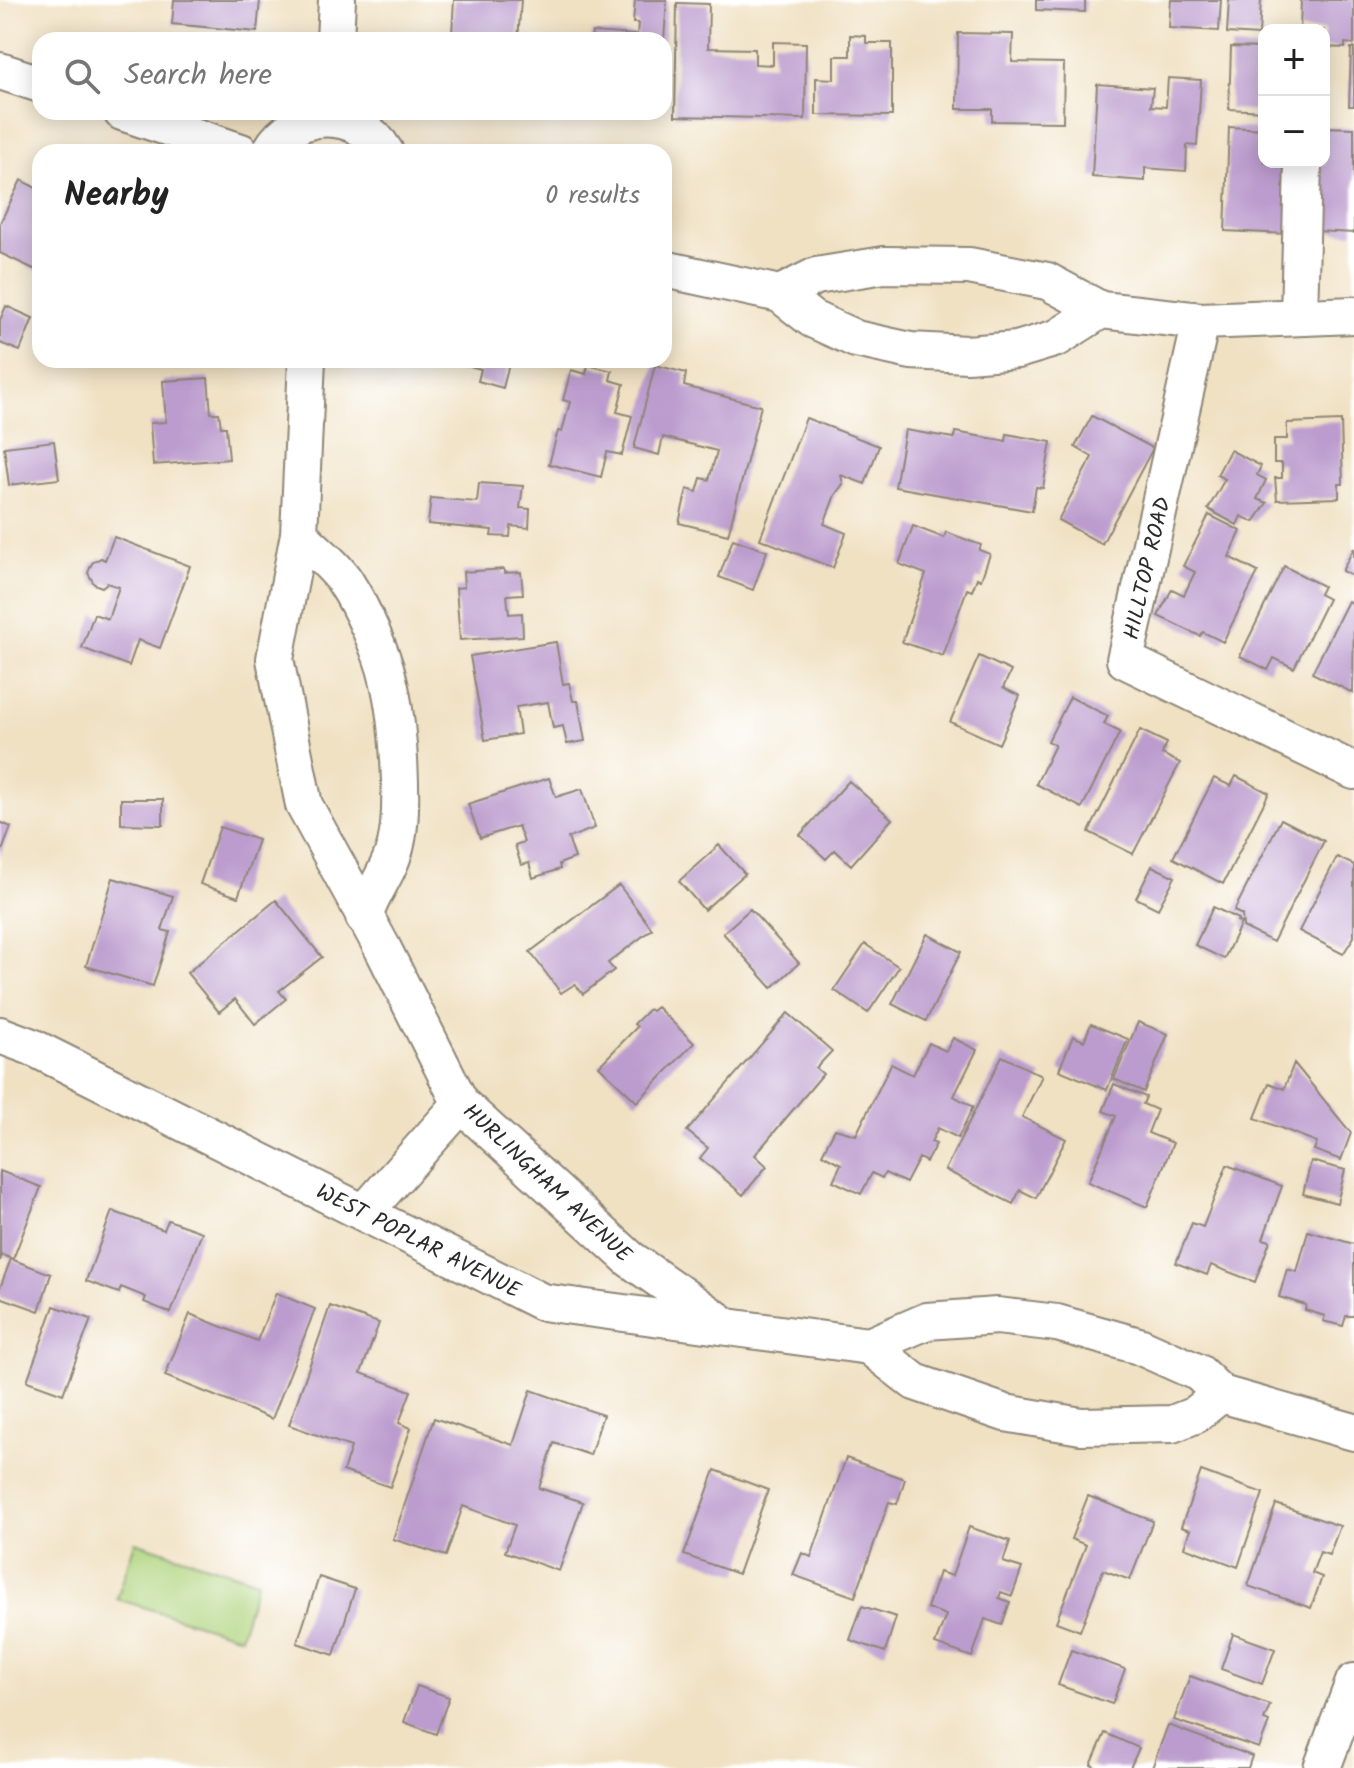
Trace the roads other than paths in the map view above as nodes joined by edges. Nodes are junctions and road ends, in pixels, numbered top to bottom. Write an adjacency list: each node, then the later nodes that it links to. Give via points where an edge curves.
1 (337, 0): 2 (street)
2 (335, 32)
3 (0, 71): 4 (street)
4 (32, 81)
5 (146, 120): 8 (street)
6 (310, 120): 9 (street)
7 (345, 120): 10 (street, via 370,132)
8 (217, 144)
9 (274, 144)
10 (379, 144)
11 (1303, 168): 16 (street)
12 (672, 271): 13 (street)
13 (780, 294): 14 (street, via 816,276 884,265 969,266 1047,281); 14 (street, via 812,319 856,339 911,351 967,354 1017,350 1057,338)
14 (1101, 310): 17 (street)
15 (1354, 315): 16 (street)
16 (1299, 317): 17 (street)
17 (1201, 321): 20 (street, HILLTOP ROAD, via 1125,660)
18 (307, 368): 19 (street, HURLINGHAM AVENUE)
19 (299, 534): 21 (street, HURLINGHAM AVENUE, via 275,659 304,805); 21 (street, via 345,581 388,678 400,771 397,842)
20 (1354, 771)
21 (364, 917): 23 (street, HURLINGHAM AVENUE)
22 (0, 1035): 24 (street, WEST POPLAR AVENUE)
23 (461, 1104): 24 (street); 25 (street, HURLINGHAM AVENUE, via 630,1259)
24 (364, 1213): 25 (street, WEST POPLAR AVENUE, via 542,1302)
25 (727, 1327): 26 (street, WEST POPLAR AVENUE)
26 (869, 1346): 27 (street, via 927,1321 997,1316 1057,1323 1139,1346 1199,1373); 27 (street, via 915,1382 1005,1413 1081,1426 1172,1424 1195,1415)
27 (1221, 1394): 28 (street)
28 (1354, 1432)
29 (1354, 1682): 30 (street)
30 (1322, 1768)

